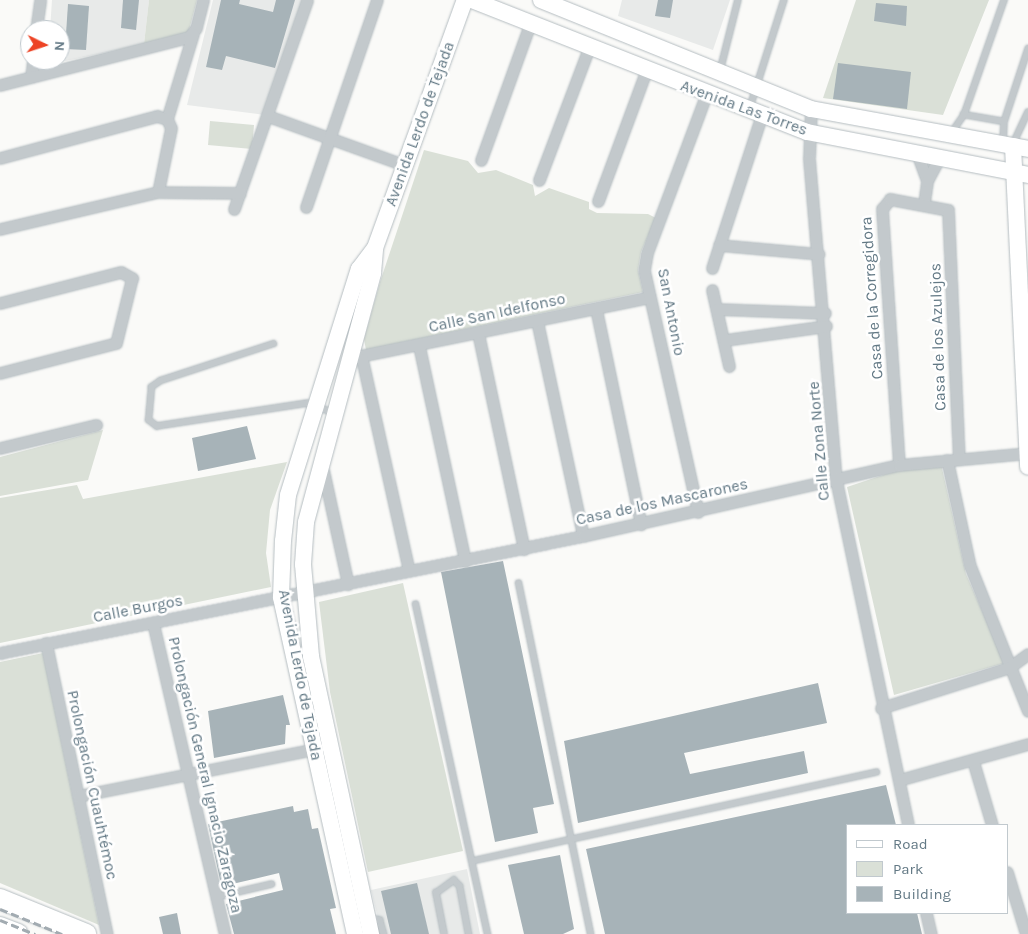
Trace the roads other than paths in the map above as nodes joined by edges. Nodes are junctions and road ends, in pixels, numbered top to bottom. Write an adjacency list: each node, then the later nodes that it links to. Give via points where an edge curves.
1 (40, 0): 11 (street)
2 (203, 0): 13 (street)
3 (307, 0): 27 (street)
4 (377, 0): 34 (street)
5 (465, 0): 40 (street, Avenida Lerdo de Tejada)
6 (472, 0): 12 (street, Avenida Las Torres)
7 (541, 0): 18 (street, Avenida Las Torres)
8 (738, 0): 18 (lane)
9 (784, 0): 21 (lane)
10 (1004, 0): 26 (lane)
11 (37, 20)
12 (530, 24): 14 (street, Avenida Las Torres); 38 (street)
13 (195, 31): 19 (street); 28 (street)
14 (588, 48): 17 (street, Avenida Las Torres); 42 (street)
15 (1028, 49): 29 (lane)
16 (32, 70): 19 (street)
17 (646, 71): 22 (street, Avenida Las Torres); 46 (street)
18 (720, 72): 21 (street, Avenida Las Torres)
19 (31, 76): 20 (street)
20 (0, 85)
21 (758, 88): 23 (street, Avenida Las Torres); 25 (lane)
22 (706, 95): 25 (street, Avenida Las Torres); 57 (street, San Antonio, via 647,253 644,270)
23 (811, 109): 32 (street, Calle Zona Norte); 33 (street, Avenida Las Torres)
24 (1028, 112): 30 (lane)
25 (754, 114): 32 (street, Avenida Las Torres); 52 (street)
26 (964, 115): 29 (lane); 33 (lane)
27 (268, 116): 34 (street); 45 (street)
28 (167, 118): 37 (street, via 157,116); 44 (street, via 171,128)
29 (1004, 122): 35 (lane)
30 (1020, 122): 31 (lane); 35 (lane)
31 (1028, 122)
32 (807, 132): 36 (street, Avenida Las Torres); 54 (street, Calle Zona Norte)
33 (950, 135): 35 (street, Avenida Las Torres)
34 (330, 138): 40 (street); 48 (street)
35 (1015, 146): 41 (street)
36 (918, 156): 39 (street, Avenida Las Torres); 43 (street)
37 (0, 158)
38 (481, 160)
39 (938, 160): 41 (street, Avenida Las Torres); 43 (street)
40 (404, 166): 53 (street, Avenida Lerdo de Tejada)
41 (1021, 174): 61 (street)
42 (539, 180)
43 (927, 181): 47 (street)
44 (158, 192): 45 (street); 51 (street)
45 (240, 193): 49 (street)
46 (598, 201)
47 (924, 203): 50 (street, Casa de la Corregidora, via 946,207); 81 (street, Casa de la Corregidora, via 890,200 882,208)
48 (306, 207)
49 (234, 209)
50 (949, 214): 78 (street, Casa de los Azulejos)
51 (0, 229)
52 (719, 246): 54 (street); 55 (street)
53 (375, 248): 71 (street, Avenida Lerdo de Tejada); 74 (street, Avenida Lerdo de Tejada, via 359,269)
54 (820, 254): 63 (street, Calle Zona Norte)
55 (712, 268)
56 (712, 290): 60 (street)
57 (650, 297): 59 (street, Calle San Idelfonso); 83 (street, San Antonio)
58 (0, 302): 73 (street, via 121,272 132,278 120,339)
59 (596, 309): 64 (street, Calle San Idelfonso); 84 (street)
60 (717, 309): 62 (street); 68 (street)
61 (1023, 310): 77 (street)
62 (791, 313): 63 (street); 66 (street)
63 (825, 313): 65 (street, Calle Zona Norte)
64 (537, 321): 67 (street, Calle San Idelfonso); 85 (street)
65 (826, 326): 66 (street); 82 (street, Calle Zona Norte)
66 (793, 328): 68 (street)
67 (478, 334): 70 (street, Calle San Idelfonso); 86 (street)
68 (725, 340): 72 (street)
69 (274, 344): 74 (lane, via 161,381 152,387 149,420 157,426 307,403)
70 (419, 346): 71 (street, Calle San Idelfonso); 87 (street)
71 (356, 358): 74 (street, Avenida Lerdo de Tejada); 88 (street)
72 (730, 366)
73 (0, 373)
74 (325, 409): 80 (street, Avenida Lerdo de Tejada); 92 (street, Avenida Lerdo de Tejada, via 287,503)
75 (96, 425): 76 (street)
76 (0, 448)
77 (1027, 458): 78 (street, Casa de los Mascarones)
78 (959, 459): 79 (street, Casa de los Mascarones)
79 (947, 460): 81 (street, Casa de los Mascarones); 98 (street, via 970,566)
80 (321, 461): 90 (street); 91 (street, Avenida Lerdo de Tejada, via 306,522)
81 (899, 465): 82 (street, Casa de los Mascarones)
82 (836, 480): 83 (street, Casa de los Mascarones); 99 (street, Calle Zona Norte)
83 (698, 512): 84 (street, Casa de los Mascarones)
84 (641, 524): 85 (street, Casa de los Mascarones)
85 (583, 536): 86 (street, Casa de los Mascarones)
86 (524, 548): 87 (street, Casa de los Mascarones)
87 (465, 561): 88 (street, Casa de los Mascarones)
88 (409, 572): 90 (street, Casa de los Mascarones)
89 (519, 583): 110 (lane)
90 (348, 584): 91 (street, Casa de los Mascarones)
91 (305, 593): 92 (street, Calle Burgos); 102 (street, Avenida Lerdo de Tejada)
92 (281, 597): 94 (street, Calle Burgos); 102 (street, Avenida Lerdo de Tejada)
93 (416, 604): 111 (lane)
94 (153, 623): 95 (street, Calle Burgos); 105 (street, Prolongación General Ignacio Zaragoza)
95 (46, 643): 96 (street, Calle Burgos); 107 (street, Prolongación Cuauhtémoc)
96 (0, 653)
97 (1028, 654): 98 (street)
98 (1010, 666): 99 (street); 100 (street)
99 (882, 708): 106 (street, Calle Zona Norte)
100 (1028, 710)
101 (1028, 744): 103 (street)
102 (321, 748): 105 (street); 117 (street, Avenida Lerdo de Tejada); 123 (street, Avenida Lerdo de Tejada)
103 (972, 761): 106 (street); 109 (street)
104 (876, 772): 110 (lane)
105 (188, 774): 107 (street); 114 (street, Prolongación General Ignacio Zaragoza)
106 (898, 780): 108 (street, Calle Zona Norte)
107 (78, 796): 121 (street, Prolongación Cuauhtémoc)
108 (908, 824)
109 (992, 824)
110 (572, 836): 111 (lane); 128 (lane)
111 (472, 861): 127 (lane)
112 (1008, 875): 130 (street)
113 (272, 884): 114 (lane)
114 (216, 897): 122 (street, Prolongación General Ignacio Zaragoza)
115 (0, 899): 120 (highway)
116 (926, 914): 129 (street)
117 (369, 926): 124 (lane, via 380,920)
118 (0, 927): 119 (highway)
119 (18, 934)
120 (86, 934)
121 (107, 934)
122 (224, 934)
123 (356, 934)
124 (384, 934)
125 (444, 934): 126 (lane, via 436,893 454,880 460,886)
126 (469, 934)
127 (488, 934)
128 (591, 934)
129 (931, 934)
130 (1026, 934)

